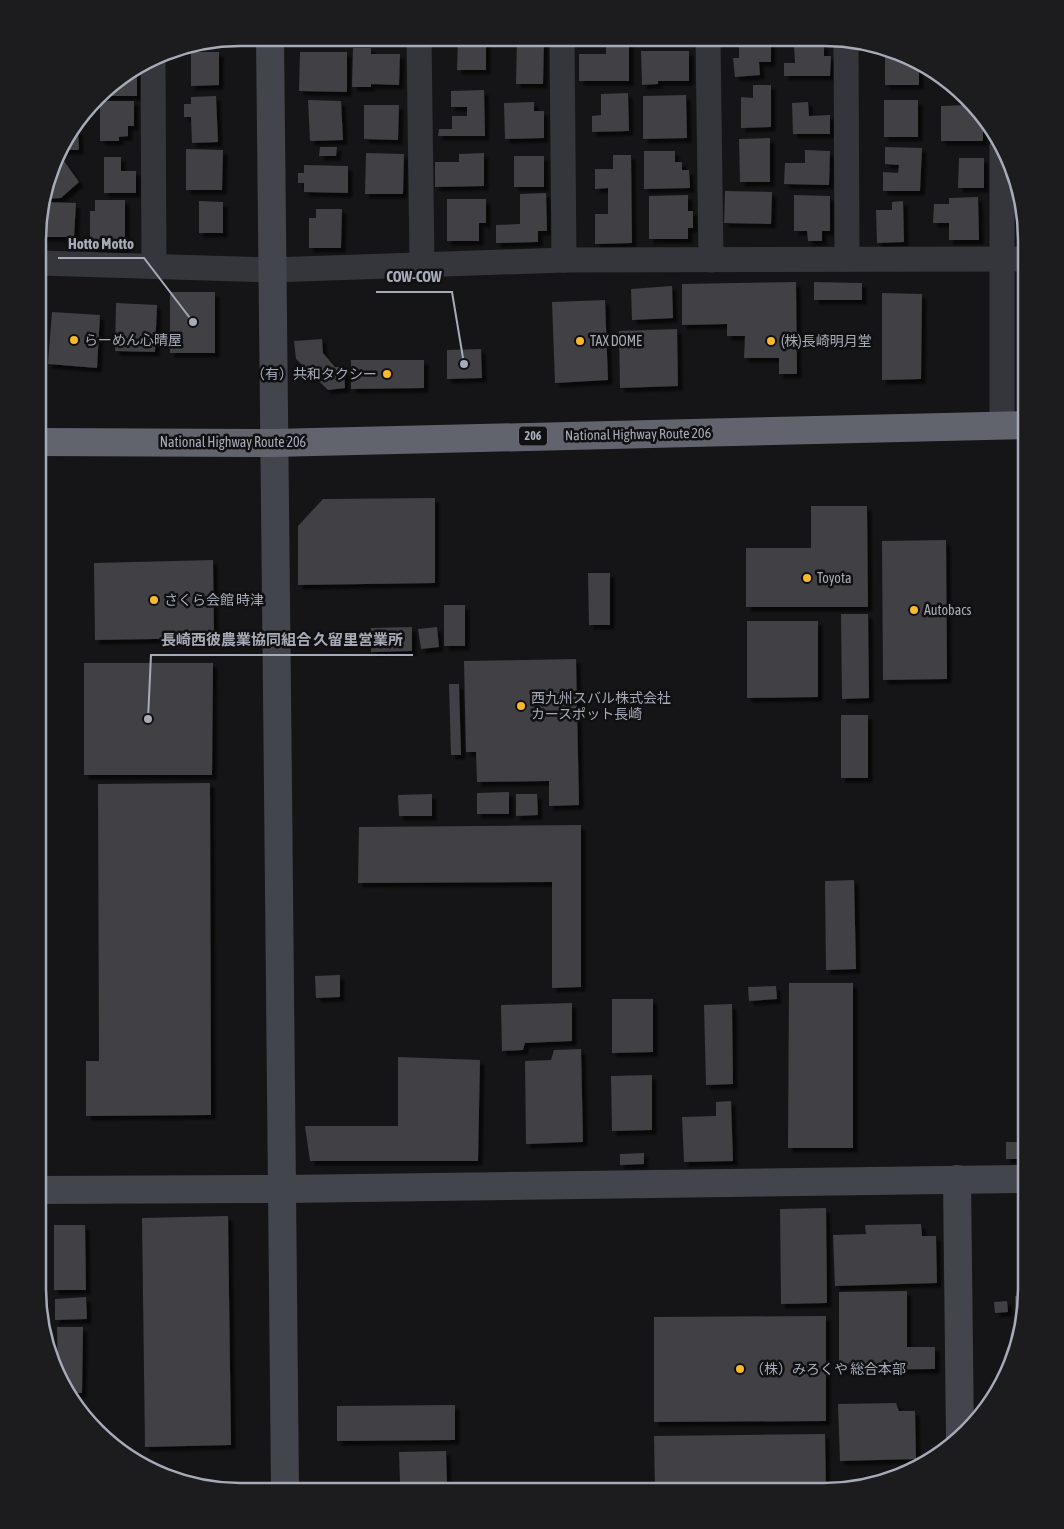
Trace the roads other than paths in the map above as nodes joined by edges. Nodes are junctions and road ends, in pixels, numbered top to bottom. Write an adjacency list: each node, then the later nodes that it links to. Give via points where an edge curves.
1 (270, 46): 16 (street)
2 (419, 46): 14 (street)
3 (562, 46): 11 (street)
4 (708, 46): 12 (street)
5 (846, 48): 8 (street)
6 (153, 67): 15 (street)
7 (1002, 164): 9 (street)
8 (848, 259): 9 (street); 12 (street)
9 (1002, 259): 10 (street); 17 (street)
10 (1018, 259)
11 (564, 260): 12 (street); 14 (street)
12 (711, 260)
13 (46, 263): 15 (street)
14 (422, 265): 16 (street)
15 (154, 266): 16 (street)
16 (271, 270): 19 (street)
17 (1014, 425): 19 (highway, National Highway Route 206 / 206)
18 (46, 442): 19 (highway, National Highway Route 206 / 206)
19 (273, 443): 22 (street)
20 (957, 1179): 21 (street); 22 (street); 24 (street)
21 (1018, 1179)
22 (284, 1189): 23 (street); 25 (street)
23 (46, 1190)
24 (960, 1427)
25 (285, 1483)

